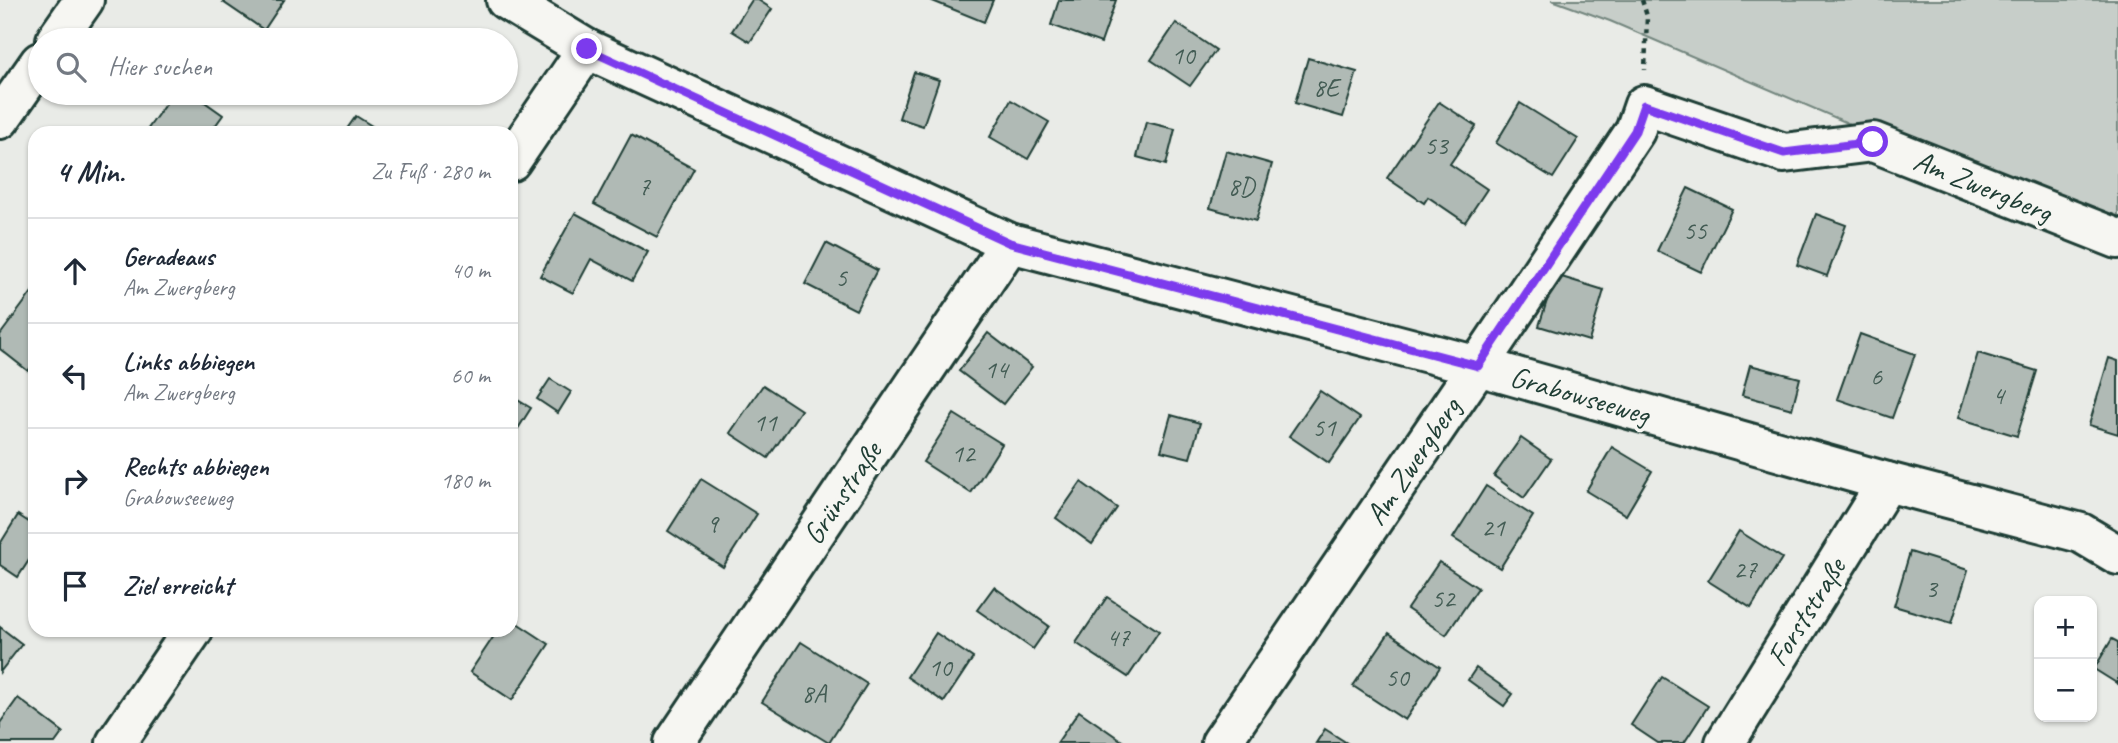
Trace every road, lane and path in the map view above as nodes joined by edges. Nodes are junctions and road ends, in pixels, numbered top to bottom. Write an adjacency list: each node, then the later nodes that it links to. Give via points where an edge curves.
1 (84, 0): 4 (street)
2 (506, 0): 5 (street, Grabowseeweg)
3 (1642, 0): 7 (path, via 1647,16)
4 (64, 28)
5 (587, 49): 9 (street); 11 (street, Grabowseeweg)
6 (28, 79): 8 (street)
7 (1644, 105): 10 (street, Am Zwergberg, via 1784,153 1873,142); 12 (street, Am Zwergberg, via 1635,131)
8 (0, 119)
9 (518, 150)
10 (2118, 239)
11 (1010, 243): 12 (street, Grabowseeweg); 17 (street, Grünstraße)
12 (1478, 366): 13 (street, Grabowseeweg); 18 (street, Am Zwergberg)
13 (1887, 482): 14 (street, Grabowseeweg, via 2081,533); 19 (street, Forststraße)
14 (2118, 555)
15 (188, 637): 16 (street)
16 (117, 743)
17 (674, 743)
18 (1221, 743)
19 (1724, 743)

